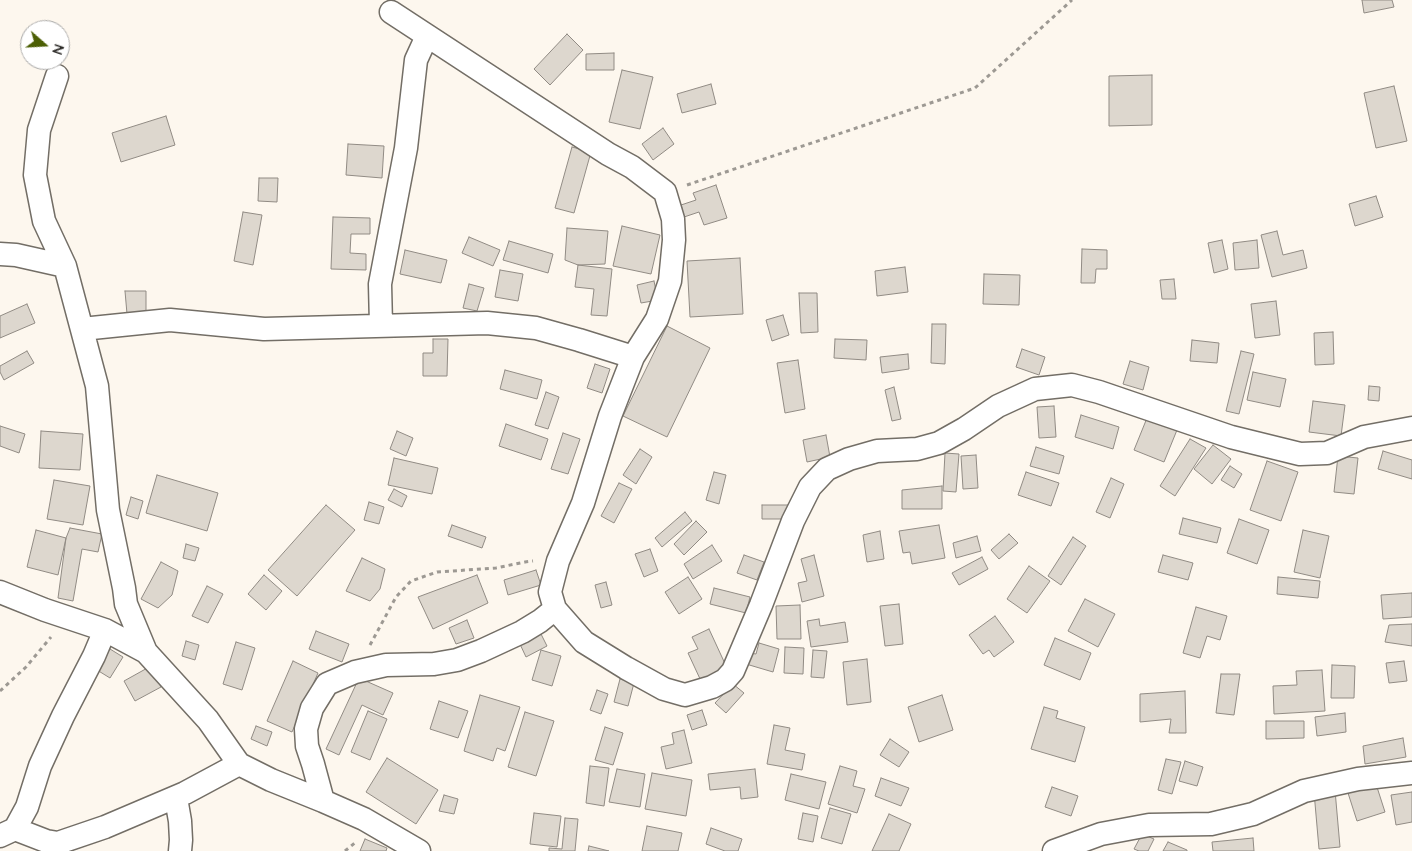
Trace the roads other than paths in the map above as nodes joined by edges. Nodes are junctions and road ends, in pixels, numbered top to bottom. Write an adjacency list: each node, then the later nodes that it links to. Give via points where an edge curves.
1 (392, 12): 2 (street)
2 (427, 36): 6 (street, via 416,60 406,148 380,284); 8 (street, via 632,167 665,192 674,233 670,280 657,319)
3 (57, 76): 5 (street, via 39,130 35,175 44,221)
4 (0, 254): 5 (street)
5 (65, 266): 7 (street)
6 (381, 325): 7 (street, via 264,329 170,320); 8 (street, via 487,323 536,328)
7 (82, 328): 13 (street, via 97,386 108,510 126,604)
8 (633, 357): 11 (street, via 610,416 583,503 558,560 550,592)
9 (1412, 428): 11 (street, via 1364,437 1327,453 1300,454 1231,437 1072,385 1035,389 998,406 939,443 917,449 877,451 827,470 810,487 793,521 733,671 712,687 685,695 664,689 584,642)
10 (0, 592): 12 (street)
11 (555, 609): 17 (street, via 522,632 457,660 386,665 355,672 327,684 312,708 306,729 307,746)
12 (105, 630): 13 (street); 18 (street, via 40,766 27,807)
13 (146, 652): 14 (street, via 208,720)
14 (239, 764): 16 (street); 17 (street)
15 (1412, 773): 21 (street, via 1304,791 1253,814 1211,824 1149,825 1101,834)
16 (176, 798): 18 (street, via 58,843); 19 (street)
17 (323, 801): 20 (street, via 364,819)
18 (8, 833)
19 (180, 851)
20 (419, 851)
21 (1054, 851)

